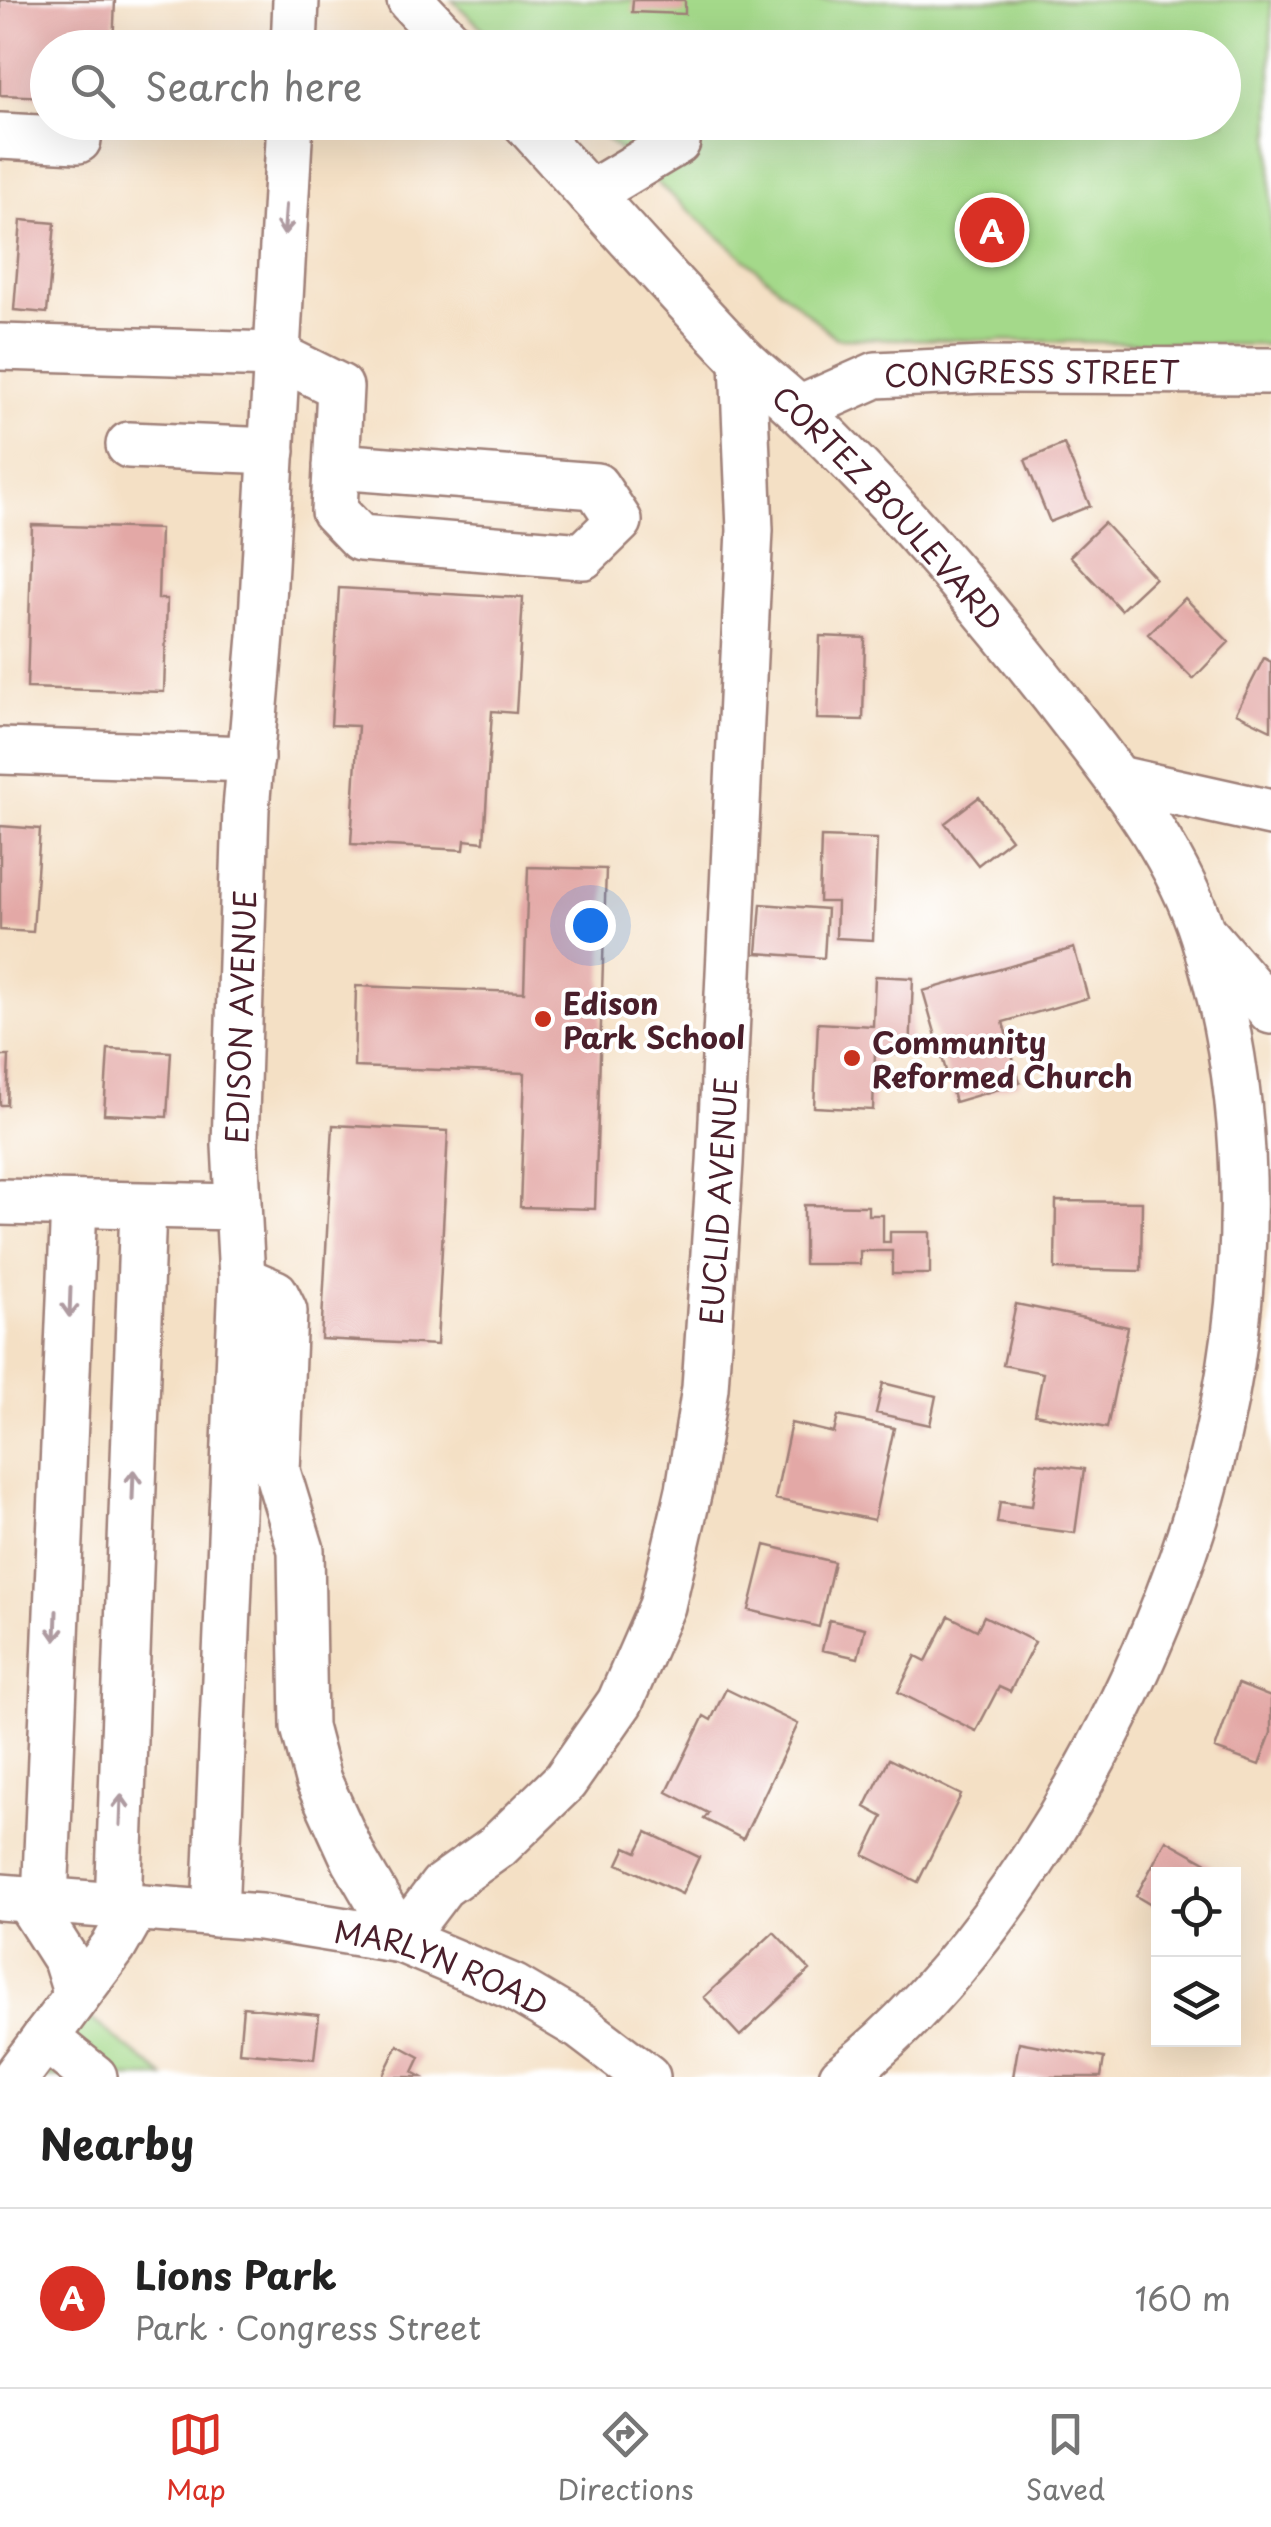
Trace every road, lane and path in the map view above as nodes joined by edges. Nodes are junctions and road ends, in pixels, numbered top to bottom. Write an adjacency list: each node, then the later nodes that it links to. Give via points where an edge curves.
1 (296, 0): 3 (street)
2 (410, 0): 4 (street)
3 (295, 30)
4 (438, 30)
5 (0, 136): 6 (street)
6 (30, 138)
7 (289, 140): 12 (street, EDISON AVENUE, one-way to 12)
8 (541, 140): 10 (street, CORTEZ BOULEVARD)
9 (676, 140): 10 (street)
10 (590, 194): 13 (street, CORTEZ BOULEVARD)
11 (0, 347): 12 (street)
12 (276, 355): 17 (street, EDISON AVENUE); 18 (street, via 340,387)
13 (744, 361): 15 (street, CORTEZ BOULEVARD); 35 (street, EUCLID AVENUE, via 750,530 719,1181 705,1388 689,1490 662,1606 620,1702 565,1781 498,1846 442,1886)
14 (1271, 371): 15 (street, CONGRESS STREET, via 876,375)
15 (799, 409): 21 (street, CORTEZ BOULEVARD, via 1010,637)
16 (129, 445): 17 (street)
17 (272, 451): 20 (street, EDISON AVENUE)
18 (336, 466): 18 (street, via 334,511 360,538 583,556 618,521 596,486)
19 (0, 751): 20 (street)
20 (250, 759): 30 (street, EDISON AVENUE)
21 (1118, 779): 22 (street); 23 (street, CORTEZ BOULEVARD)
22 (1271, 813)
23 (1203, 933): 24 (street, CORTEZ BOULEVARD); 25 (street, CORTEZ BOULEVARD)
24 (1271, 1011)
25 (1247, 1075): 26 (street); 41 (street, CORTEZ BOULEVARD, via 1245,1229 1234,1344 1217,1448 1165,1605 1104,1743 1046,1837 950,1968 882,2045)
26 (1271, 1129)
27 (0, 1202): 28 (street)
28 (74, 1204): 29 (street); 32 (street, one-way to 32)
29 (143, 1207): 30 (street); 33 (street, one-way to 29)
30 (237, 1207): 31 (street, EDISON AVENUE)
31 (242, 1280): 34 (street, EDISON AVENUE); 35 (street, via 274,1293 284,1311 277,1472 302,1550 304,1727 333,1813)
32 (24, 1899): 33 (street); 36 (street, via 66,1960)
33 (126, 1908): 34 (street); 36 (street)
34 (215, 1914): 35 (street, MARLYN ROAD)
35 (401, 1940): 40 (street, MARLYN ROAD, via 512,1987)
36 (77, 1996): 37 (street)
37 (44, 2038): 38 (street); 39 (street)
38 (16, 2077)
39 (94, 2077)
40 (647, 2077)
41 (842, 2077)

